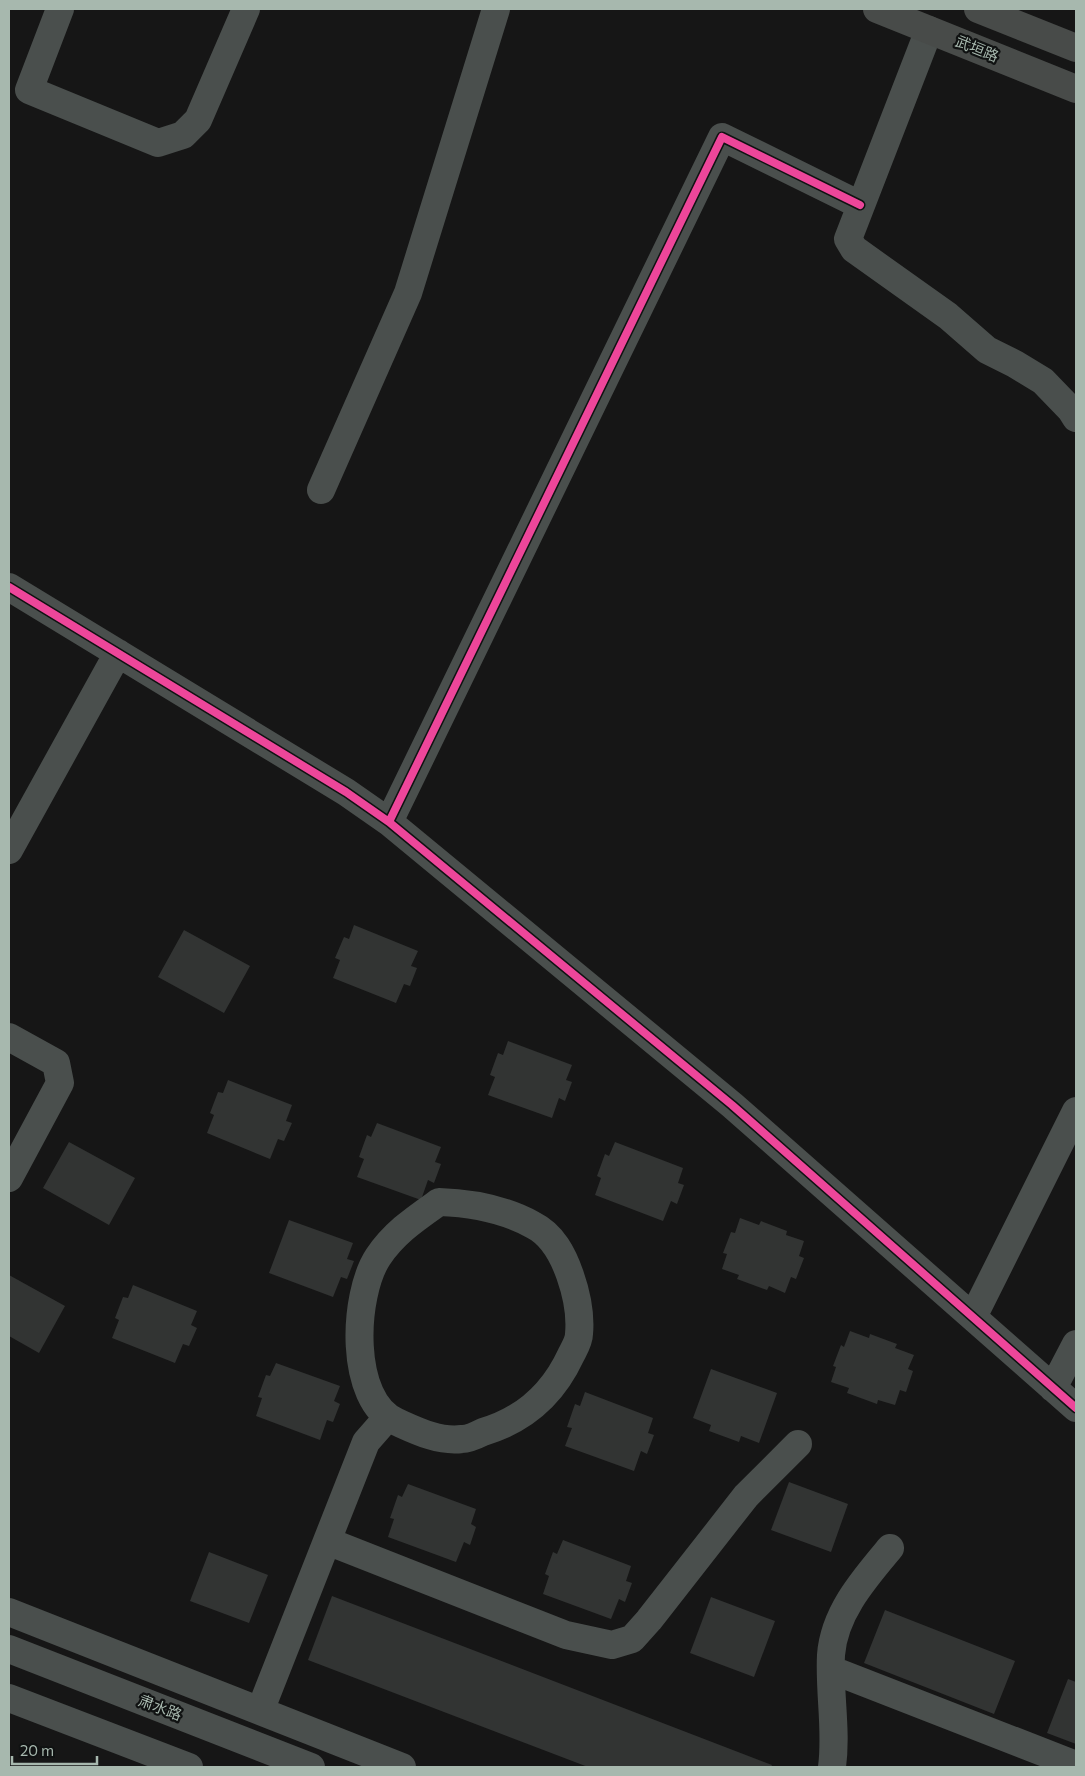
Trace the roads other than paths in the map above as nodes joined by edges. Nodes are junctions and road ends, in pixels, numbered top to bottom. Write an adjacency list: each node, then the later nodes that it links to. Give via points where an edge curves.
1 (60, 9): 2 (street, via 29,90 158,144 182,135 198,120)
2 (246, 9)
3 (496, 9): 11 (street, via 408,293)
4 (877, 9): 6 (main road, 武垣路)
5 (978, 9): 7 (main road)
6 (929, 30): 8 (main road, 武垣路); 9 (street)
7 (1076, 48)
8 (1076, 89)
9 (860, 205): 10 (street, via 848,239 854,249 948,316 987,350 1043,381); 14 (street, via 722,137)
10 (1076, 418)
11 (321, 490)
12 (9, 586): 13 (street)
13 (118, 653): 14 (street, via 346,792); 15 (street)
14 (389, 822): 19 (street, via 732,1105)
15 (9, 850)
16 (9, 1038): 18 (street, via 56,1062 60,1083)
17 (1076, 1111): 19 (street)
18 (9, 1178)
19 (973, 1317): 21 (street)
20 (1076, 1344): 21 (street)
21 (1053, 1388): 22 (street)
22 (1076, 1408)
23 (387, 1418): 23 (street, via 433,1437 462,1439 497,1428 526,1413 541,1400 564,1369 579,1336 579,1305 563,1256 534,1225 499,1210 439,1202 397,1232 377,1259 367,1282 360,1316 360,1353 367,1387); 25 (street, via 366,1442)
24 (798, 1444): 25 (street, via 746,1496 638,1633 632,1639 612,1645 566,1635)
25 (327, 1541): 31 (street)
26 (890, 1548): 29 (street, via 857,1588 839,1622 831,1654)
27 (9, 1612): 31 (street)
28 (9, 1649): 34 (street, 肃水路)
29 (832, 1670): 32 (street); 36 (street)
30 (9, 1698): 33 (street)
31 (260, 1711): 35 (street)
32 (1076, 1765)
33 (189, 1767)
34 (311, 1767)
35 (402, 1767)
36 (832, 1767)

